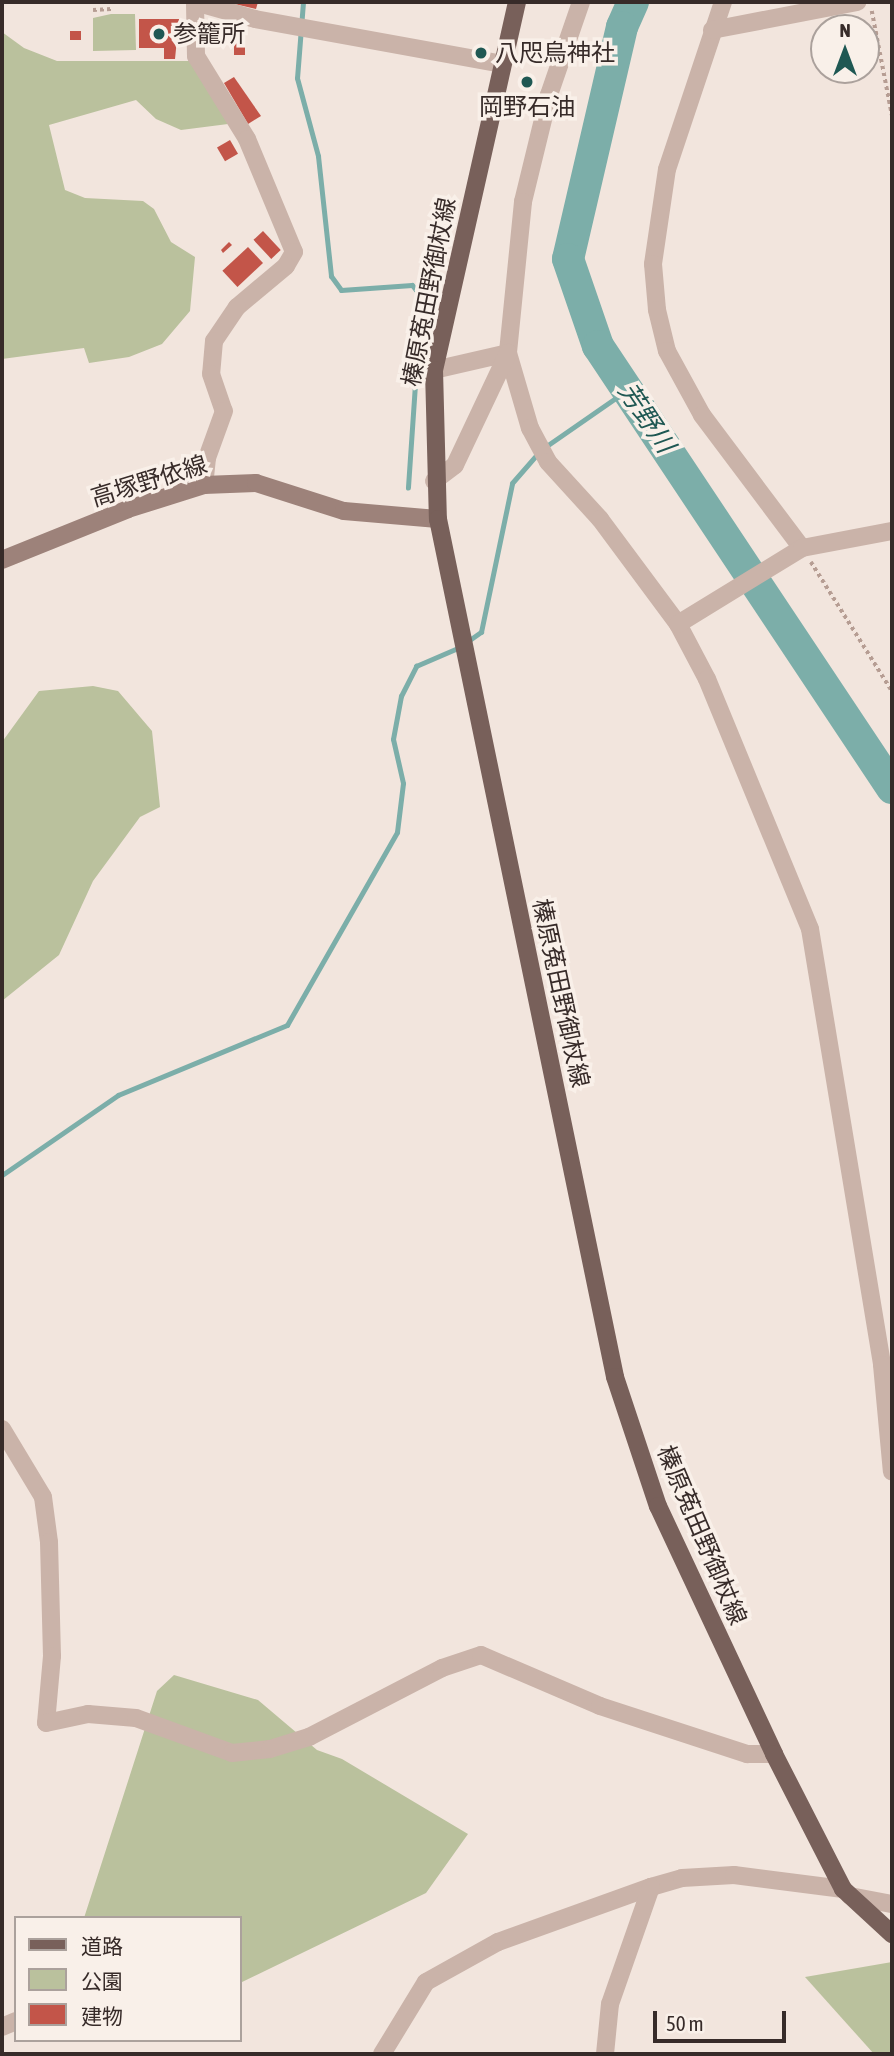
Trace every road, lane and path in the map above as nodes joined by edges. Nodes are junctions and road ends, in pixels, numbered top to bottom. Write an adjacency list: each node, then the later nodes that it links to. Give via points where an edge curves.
1 (517, 2): 10 (main road, 榛原菟田野御杖線)
2 (581, 2): 12 (street, via 549,95 523,202)
3 (723, 2): 9 (street)
4 (857, 2): 9 (street)
5 (871, 2): 11 (path)
6 (195, 3): 10 (street); 15 (street, via 197,56 247,139 294,252 286,266 237,307 214,341 211,374 224,411 207,458)
7 (111, 9): 8 (path)
8 (93, 10)
9 (712, 30): 18 (street, via 667,169 653,264 657,310 667,351 702,415)
10 (502, 64): 13 (main road, 榛原菟田野御杖線)
11 (892, 115)
12 (508, 353): 13 (street); 14 (street, via 455,465); 20 (street, via 530,428 548,462)
13 (434, 370): 14 (main road, 榛原菟田野御杖線)
14 (434, 481): 16 (main road, 榛原菟田野御杖線)
15 (204, 485): 16 (main road, 高塚野依線, via 256,483 344,511); 19 (main road, 高塚野依線, via 128,509)
16 (438, 519): 24 (main road, 榛原菟田野御杖線, via 615,1377 658,1506)
17 (892, 531): 18 (street)
18 (797, 552): 20 (street); 21 (path)
19 (2, 560)
20 (682, 621): 23 (street, via 810,929 883,1365)
21 (892, 691)
22 (2, 1429): 24 (street, via 43,1497 52,1656 47,1723 88,1714 136,1718 232,1753 270,1749 369,1709 442,1668 481,1656 600,1706 747,1754)
23 (892, 1472)
24 (774, 1754): 26 (main road, 榛原菟田野御杖線)
25 (651, 1887): 26 (street, via 682,1878 734,1875); 29 (street, via 498,1942 426,1982); 30 (street, via 610,2004)
26 (847, 1893): 27 (street); 28 (main road, 榛原菟田野御杖線)
27 (892, 1905)
28 (892, 1934)
29 (382, 2054)
30 (605, 2054)

